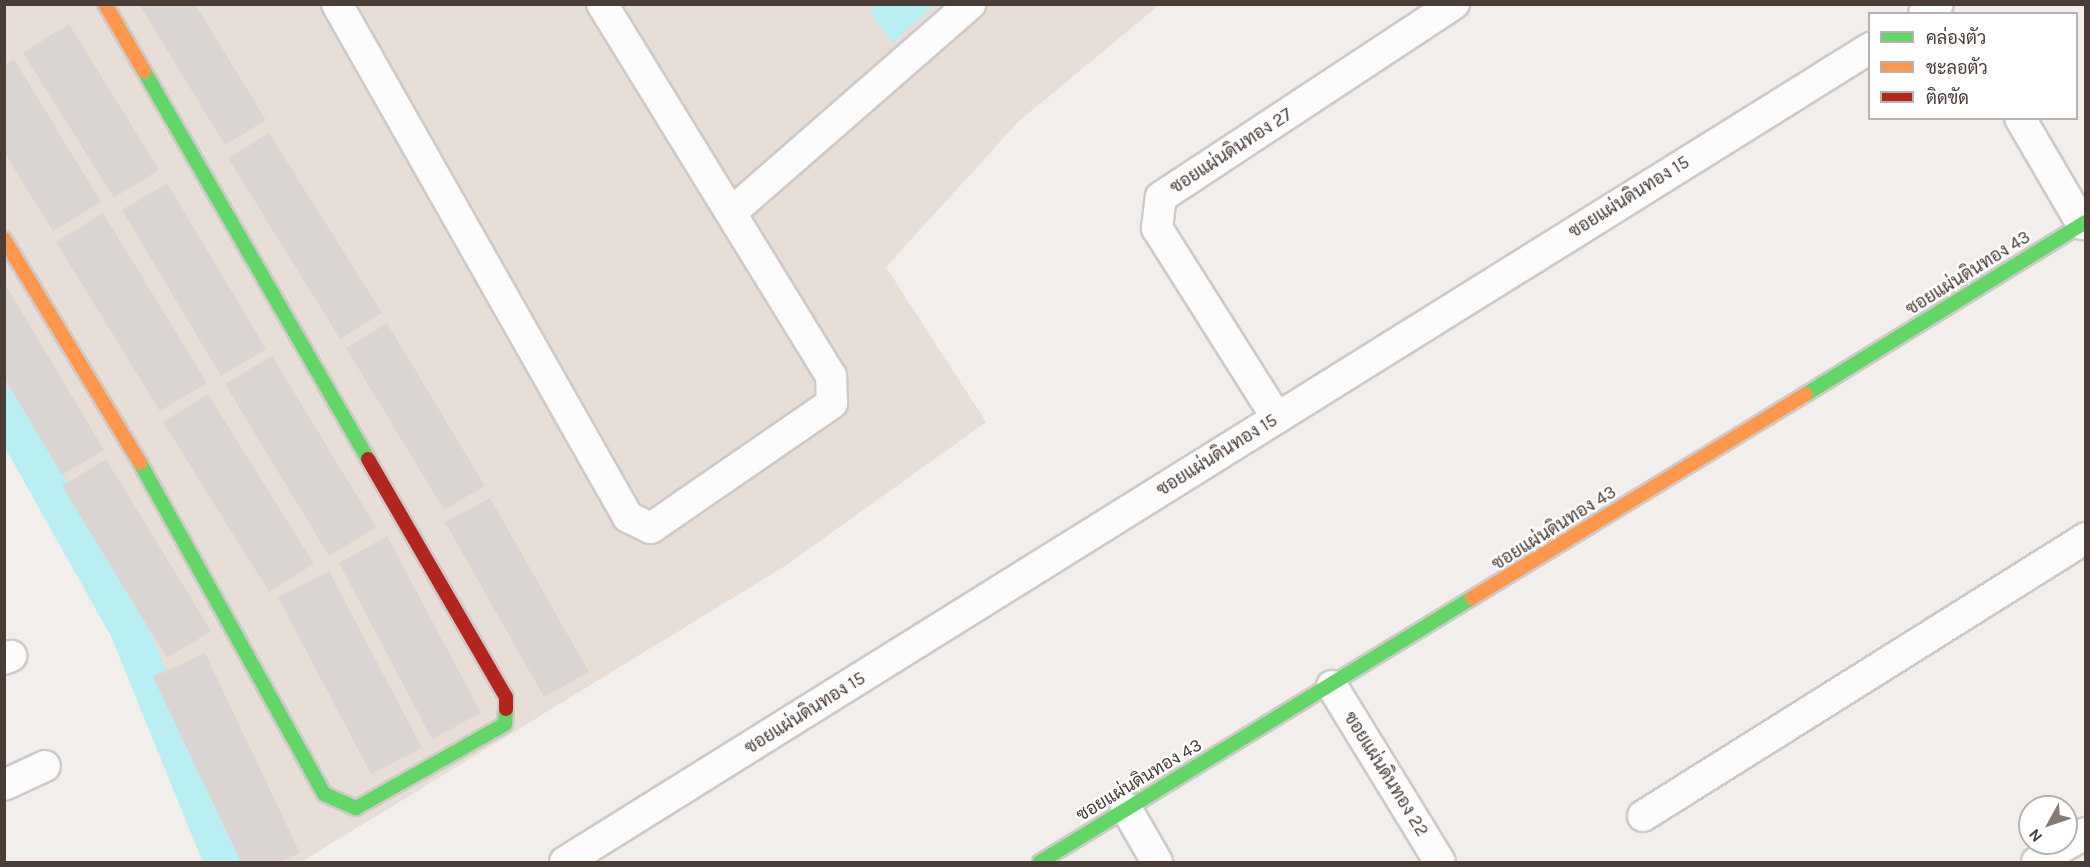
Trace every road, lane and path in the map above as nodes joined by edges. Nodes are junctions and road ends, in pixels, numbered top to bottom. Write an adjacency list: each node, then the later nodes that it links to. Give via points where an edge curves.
1 (105, 4): 10 (street, via 506,697 505,724 356,808 324,794 108,404)
2 (337, 4): 8 (street, via 628,518 651,528 832,403 831,376)
3 (602, 4): 8 (street)
4 (970, 4): 8 (street)
5 (1454, 4): 11 (street, ซอยแผ่นดินทอง 27, via 1161,197 1157,228)
6 (1868, 49): 11 (street, ซอยแผ่นดินทอง 15)
7 (2021, 120): 9 (street)
8 (733, 211)
9 (2084, 223): 13 (street, ซอยแผ่นดินทอง 43)
10 (4, 239)
11 (1277, 418): 19 (street, ซอยแผ่นดินทอง 15)
12 (2085, 538): 17 (street)
13 (1332, 686): 16 (street, ซอยแผ่นดินทอง 43); 22 (street, ซอยแผ่นดินทอง 22)
14 (45, 766): 15 (street)
15 (4, 785)
16 (1126, 808): 20 (street, ซอยแผ่นดินทอง 43); 21 (street)
17 (1643, 816)
18 (2085, 834): 23 (street)
19 (565, 862)
20 (1040, 862)
21 (1157, 862)
22 (1440, 862)
23 (2037, 862)

